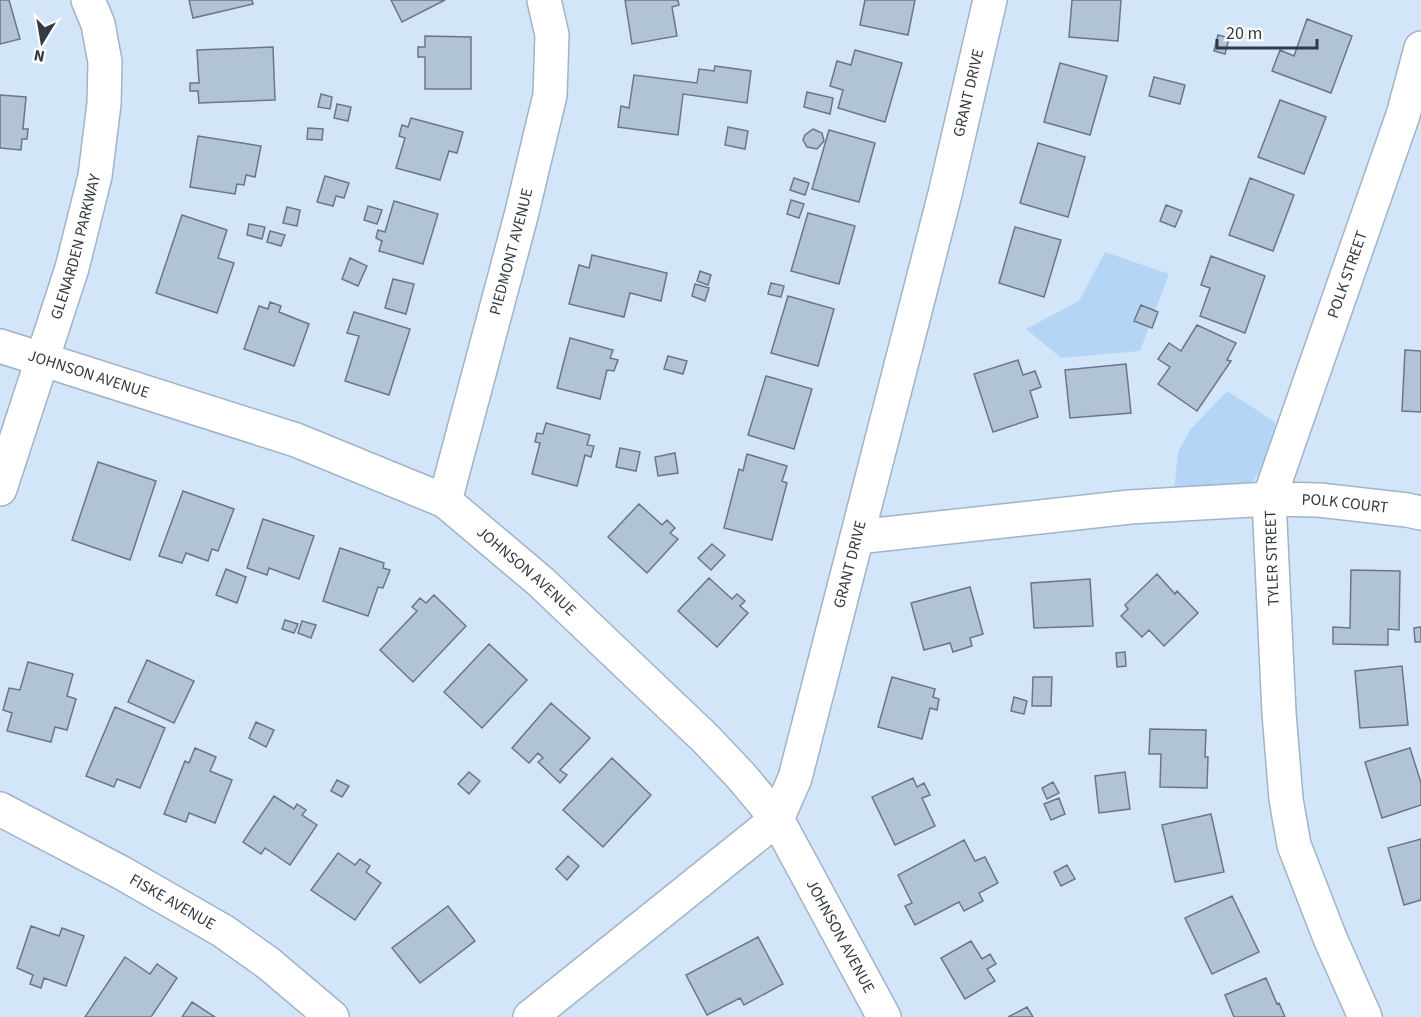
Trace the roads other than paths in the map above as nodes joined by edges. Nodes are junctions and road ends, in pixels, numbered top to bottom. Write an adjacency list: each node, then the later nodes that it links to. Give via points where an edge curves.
1 (88, 0): 6 (street, GLENARDEN PARKWAY, via 98,24 105,62 100,140 72,268)
2 (544, 0): 9 (street, PIEDMONT AVENUE, via 552,35 550,95)
3 (990, 0): 11 (street, GRANT DRIVE, via 948,183)
4 (1421, 48): 8 (street, POLK STREET, via 1403,115)
5 (0, 346): 6 (street, JOHNSON AVENUE)
6 (42, 358): 7 (street, GLENARDEN PARKWAY); 9 (street, JOHNSON AVENUE, via 296,440)
7 (0, 489)
8 (1269, 499): 10 (street, POLK COURT, via 1319,500); 11 (street, TYLER STREET, via 1130,507); 17 (street, TYLER STREET, via 1280,724 1294,845)
9 (445, 501): 13 (street, JOHNSON AVENUE, via 541,582 641,676 734,769)
10 (1421, 513)
11 (857, 537): 13 (street, GRANT DRIVE, via 795,777)
12 (0, 809): 14 (street, FISKE AVENUE, via 223,931)
13 (777, 819): 15 (street, GRANT DRIVE); 16 (street, JOHNSON AVENUE)
14 (332, 1017)
15 (530, 1017)
16 (884, 1017)
17 (1365, 1017)

